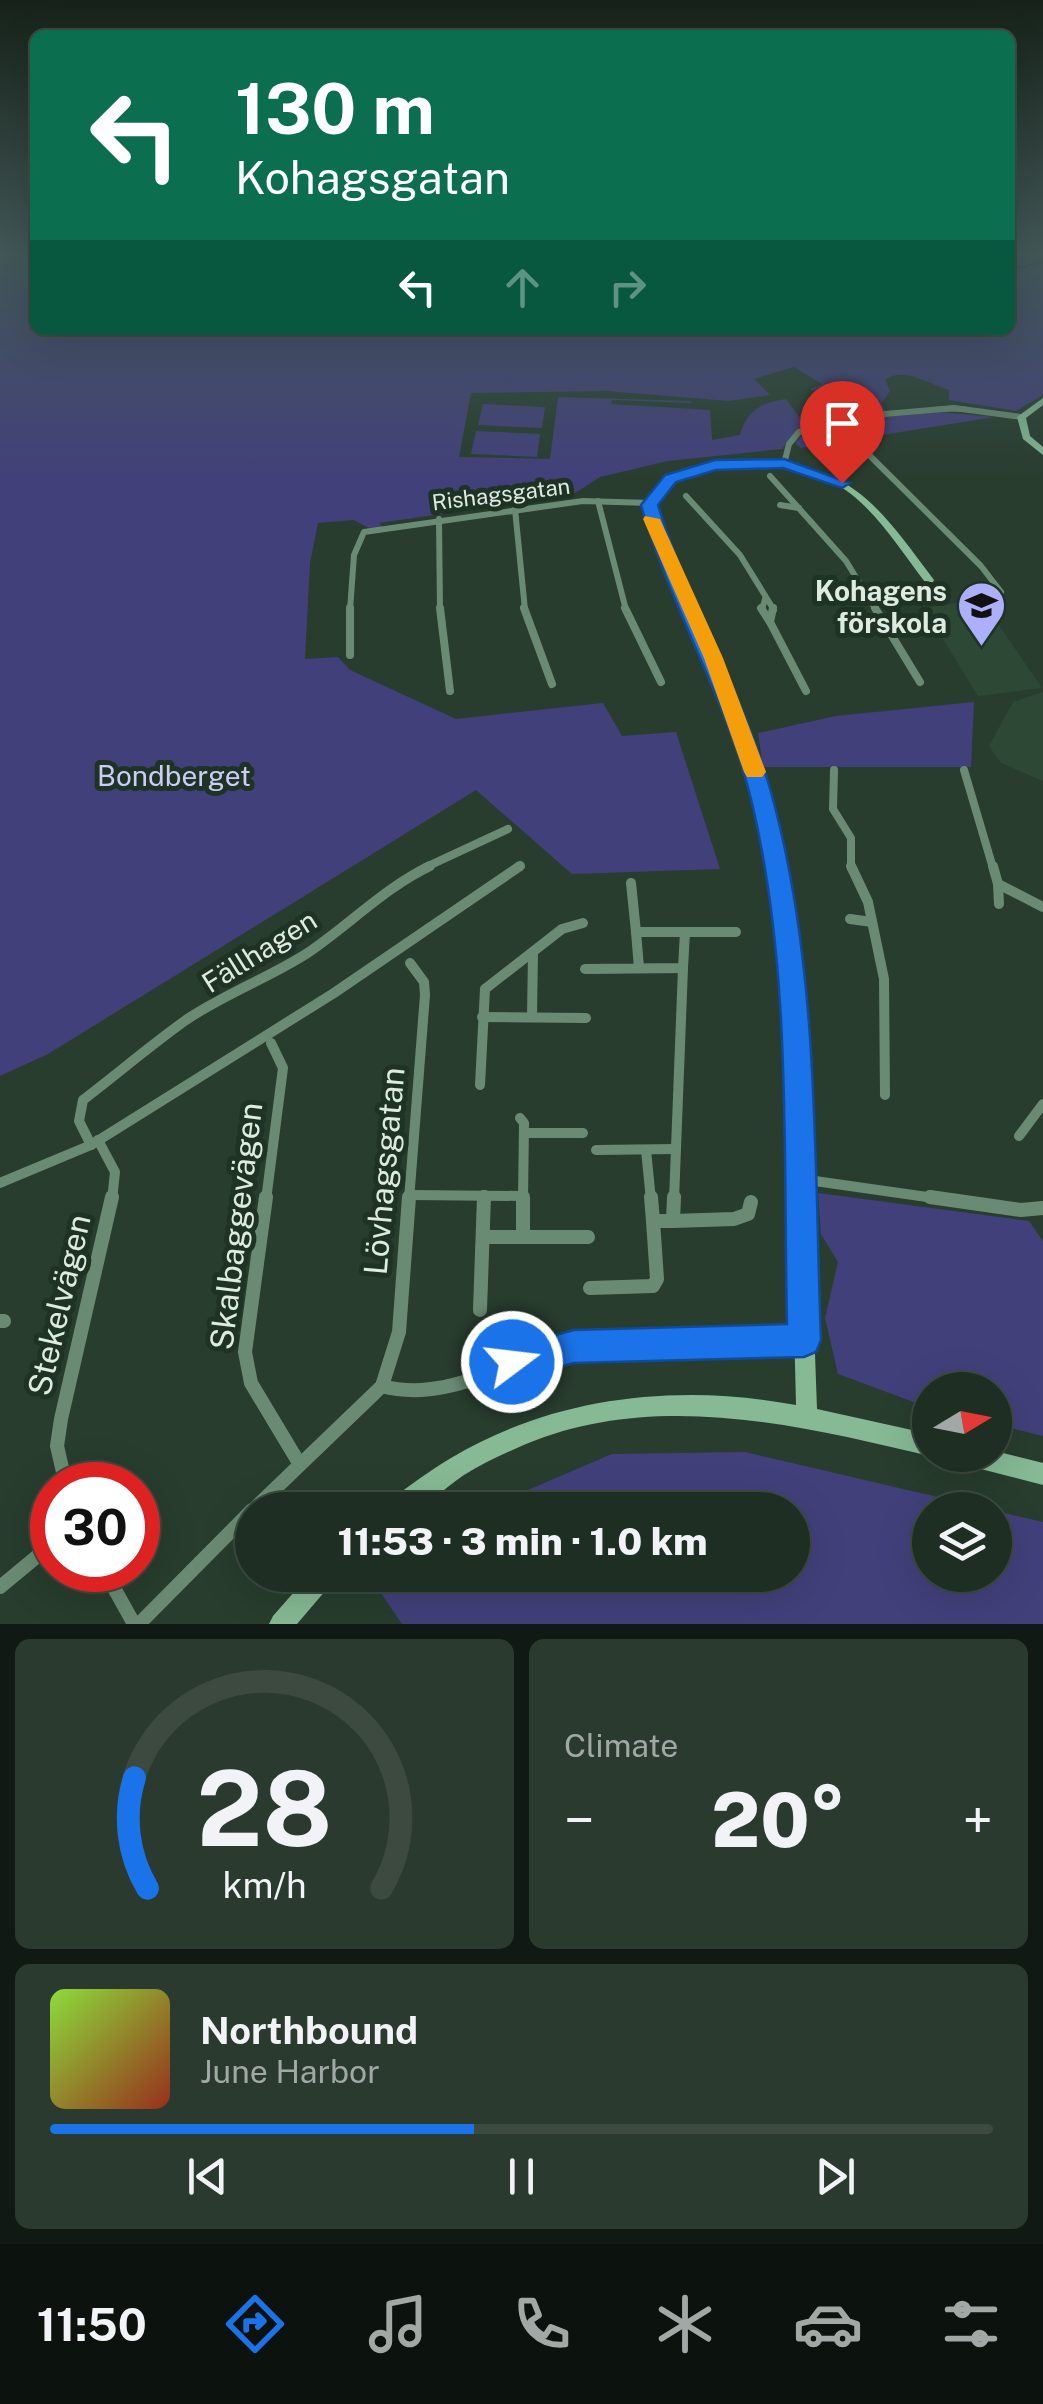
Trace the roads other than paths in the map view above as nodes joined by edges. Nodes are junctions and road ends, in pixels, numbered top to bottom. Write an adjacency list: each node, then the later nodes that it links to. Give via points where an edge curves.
1 (1043, 400): 2 (street)
2 (1021, 417): 4 (street, via 1026,436); 5 (street, via 954,408 862,416 800,432)
3 (856, 442): 15 (street)
4 (1043, 452)
5 (784, 464): 9 (street, via 696,468 670,478); 14 (street, via 829,477 854,493)
6 (770, 476): 11 (street)
7 (686, 496): 21 (street, via 737,551)
8 (598, 501): 9 (street, Rishagsgatan); 12 (street, Rishagsgatan); 17 (street, via 626,609)
9 (650, 503): 56 (street, via 661,544 724,683 766,816 792,965)
10 (780, 505): 11 (street)
11 (799, 508): 18 (street, via 846,561)
12 (515, 509): 13 (street, Rishagsgatan); 19 (street, via 522,603)
13 (439, 519): 16 (street, Rishagsgatan, via 377,527 360,536); 20 (street, via 438,600)
14 (929, 580)
15 (1001, 592)
16 (350, 655)
17 (661, 682)
18 (920, 682)
19 (552, 684)
20 (450, 691)
21 (806, 691)
22 (834, 770): 31 (street, via 832,809 851,838 851,870)
23 (964, 770): 27 (street)
24 (508, 829): 52 (street, Fällhagen, via 404,878 312,949 174,1029 83,1100 79,1120)
25 (520, 866): 52 (street)
26 (631, 884): 33 (street)
27 (998, 884): 28 (street); 29 (street)
28 (999, 904)
29 (1043, 907)
30 (850, 920): 31 (street)
31 (872, 922): 46 (street, via 884,979)
32 (582, 923): 36 (street, via 566,926)
33 (636, 932): 34 (street); 38 (street)
34 (684, 932): 35 (street); 39 (street)
35 (736, 932)
36 (532, 952): 41 (street, via 485,989); 42 (street)
37 (410, 963): 58 (street, Lövhagsgatan, via 425,995)
38 (639, 968): 39 (street); 40 (street)
39 (682, 968): 55 (street)
40 (585, 969)
41 (482, 1017): 42 (street); 45 (street)
42 (532, 1018): 43 (street)
43 (586, 1018)
44 (271, 1044): 75 (street, Skalbaggevägen, via 282,1082 246,1368)
45 (480, 1085)
46 (885, 1095)
47 (1043, 1104): 51 (street)
48 (520, 1118): 49 (street)
49 (524, 1133): 50 (street); 60 (street)
50 (583, 1133)
51 (1018, 1136)
52 (95, 1143): 57 (street); 74 (street, Stekelvägen, via 115,1186 61,1419)
53 (596, 1150): 54 (street)
54 (646, 1150): 55 (street); 64 (street)
55 (675, 1150): 63 (street)
56 (801, 1180): 62 (street); 70 (street)
57 (0, 1183)
58 (410, 1195): 59 (street); 71 (street, Lövhagsgatan, via 399,1332)
59 (484, 1195): 60 (street); 65 (street)
60 (523, 1196): 66 (street)
61 (751, 1202): 63 (street, via 748,1214 734,1219)
62 (1043, 1208)
63 (673, 1220): 64 (street)
64 (653, 1221): 68 (street, via 653,1286)
65 (483, 1236): 66 (street); 69 (street)
66 (522, 1237): 67 (street)
67 (588, 1238)
68 (590, 1288)
69 (480, 1310)
70 (804, 1340): 71 (street, via 574,1346 422,1396); 72 (street)
71 (382, 1386): 75 (street, Lövhagsgatan)
72 (807, 1414): 73 (street); 79 (street, via 706,1403 590,1411 501,1444)
73 (912, 1440)
74 (61, 1462)
75 (299, 1463): 78 (street, Lövhagsgatan)
76 (1012, 1466): 77 (street)
77 (1043, 1474)
78 (271, 1492)
79 (422, 1492)
80 (235, 1528): 85 (street, Lövhagsgatan)
81 (30, 1563): 82 (street)
82 (0, 1588)
83 (117, 1592): 85 (street)
84 (309, 1592): 86 (street)
85 (137, 1624)
86 (281, 1624)

